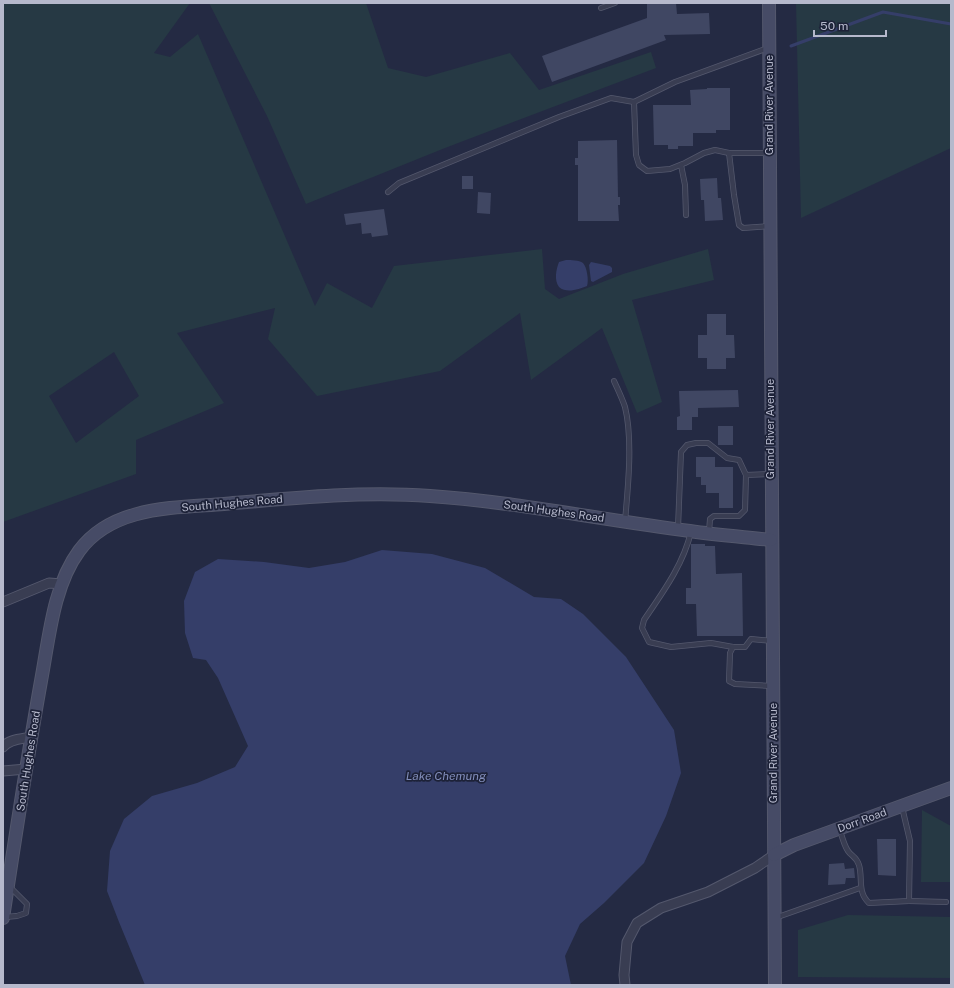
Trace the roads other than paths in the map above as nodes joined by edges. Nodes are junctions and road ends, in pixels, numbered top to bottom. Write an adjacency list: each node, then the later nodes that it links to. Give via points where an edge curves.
1 (615, 3): 3 (lane)
2 (769, 3): 4 (street, Grand River Avenue)
3 (602, 8)
4 (769, 48): 5 (lane, via 675,82); 7 (street, Grand River Avenue)
5 (634, 102): 8 (lane, via 636,155 639,165 646,171 670,169); 9 (lane, via 611,98 559,117 399,183)
6 (729, 153): 7 (lane); 8 (lane, via 715,150); 11 (lane, via 739,225 743,228)
7 (769, 153): 11 (street, Grand River Avenue)
8 (681, 165): 10 (lane)
9 (388, 192)
10 (686, 215)
11 (770, 226): 13 (street, Grand River Avenue)
12 (614, 381): 15 (lane, via 622,397 628,425)
13 (771, 474): 14 (lane); 19 (street, Grand River Avenue)
14 (746, 475): 16 (lane, via 739,460 727,458 708,444 687,445 681,452); 18 (lane, via 745,510 740,516 710,518)
15 (625, 521): 16 (street, South Hughes Road); 20 (street, South Hughes Road, via 474,500 392,494 336,495 167,508 122,518 98,531 78,551)
16 (678, 529): 17 (street, South Hughes Road)
17 (691, 531): 18 (street, South Hughes Road); 23 (lane, via 688,545 674,575 644,620 642,628 649,642 671,647 711,642)
18 (709, 533): 19 (street, South Hughes Road)
19 (771, 540): 22 (street, Grand River Avenue)
20 (62, 584): 21 (street, via 50,583); 25 (street, South Hughes Road, via 54,609)
21 (3, 602)
22 (772, 641): 23 (lane, via 751,639 745,647); 24 (street, Grand River Avenue)
23 (733, 647): 24 (lane, via 730,653 729,681 735,684)
24 (773, 686): 32 (street, Grand River Avenue)
25 (31, 737): 26 (street, via 13,740); 27 (street, South Hughes Road)
26 (3, 747)
27 (26, 769): 28 (street); 33 (street, South Hughes Road)
28 (3, 771)
29 (951, 788): 30 (street, Dorr Road)
30 (902, 806): 31 (street, Dorr Road); 35 (lane, via 910,841)
31 (839, 829): 32 (street, Dorr Road, via 794,845); 34 (lane, via 847,850 856,857 860,866)
32 (774, 856): 38 (street, Grand River Avenue); 39 (street, via 708,892 661,908 637,923 627,942)
33 (8, 885): 37 (street, South Hughes Road); 37 (lane, via 27,904 26,913)
34 (860, 888): 35 (lane, via 868,903); 38 (lane)
35 (909, 901): 36 (lane)
36 (946, 902)
37 (3, 917)
38 (774, 919): 40 (street, Grand River Avenue)
39 (625, 985)
40 (775, 985)

